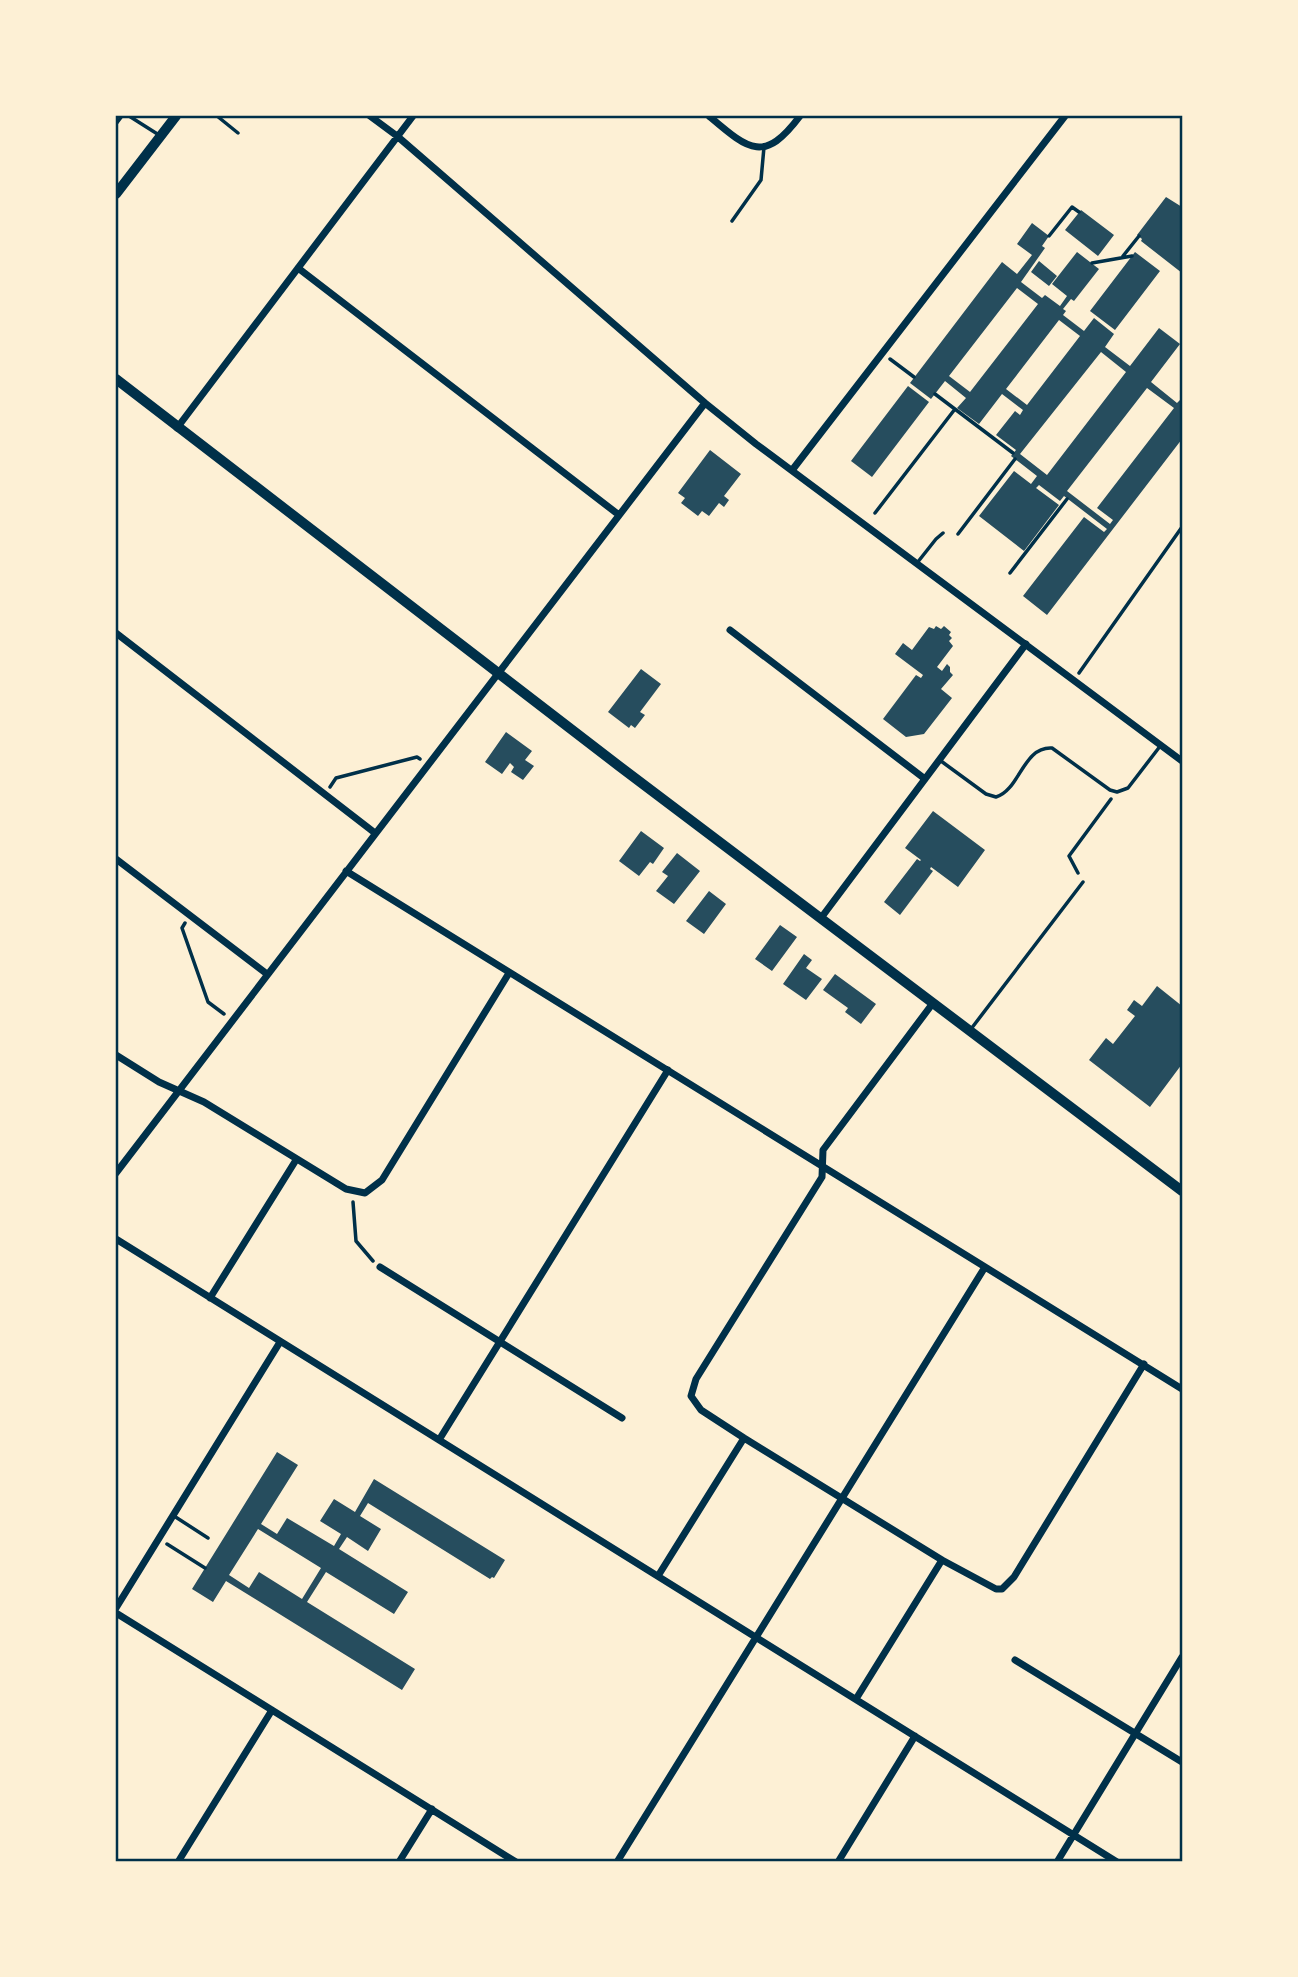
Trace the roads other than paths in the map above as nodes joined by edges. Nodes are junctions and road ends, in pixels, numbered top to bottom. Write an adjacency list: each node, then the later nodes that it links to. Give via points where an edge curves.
1 (122, 116): 10 (lane)
2 (129, 116): 12 (lane)
3 (176, 116): 12 (street)
4 (217, 116): 11 (lane)
5 (370, 116): 13 (street)
6 (413, 116): 13 (street)
7 (709, 116): 14 (street, via 736,138)
8 (800, 116): 14 (street, via 776,143)
9 (1065, 116): 21 (street)
10 (116, 124)
11 (238, 133)
12 (160, 136): 15 (street)
13 (397, 136): 17 (street); 19 (street)
14 (764, 147): 16 (lane, via 761,180)
15 (116, 194)
16 (732, 221)
17 (298, 268): 20 (street); 22 (street)
18 (116, 379): 20 (street)
19 (705, 403): 21 (street); 22 (street)
20 (177, 428): 28 (street)
21 (793, 469): 24 (street)
22 (619, 515): 28 (street)
23 (943, 533): 24 (lane)
24 (917, 563): 27 (street)
25 (730, 630): 32 (street)
26 (116, 633): 33 (street)
27 (1026, 644): 29 (street); 30 (street)
28 (498, 673): 33 (street); 37 (street)
29 (1161, 745): 30 (lane, via 1128,788 1117,792 1052,748 1036,752 1006,792 996,797); 31 (street)
30 (939, 760): 32 (street)
31 (1182, 761)
32 (925, 779): 37 (street)
33 (374, 833): 35 (street)
34 (116, 859): 39 (street)
35 (346, 871): 38 (street); 39 (street)
36 (1083, 883): 41 (lane)
37 (821, 918): 40 (street)
38 (509, 973): 43 (street); 45 (street, via 382,1180 365,1193 346,1189)
39 (267, 974): 44 (street)
40 (933, 1003): 41 (street); 46 (street, via 823,1150)
41 (970, 1031): 48 (street)
42 (116, 1055): 44 (street)
43 (668, 1070): 46 (street); 54 (street)
44 (178, 1090): 45 (street); 47 (street)
45 (296, 1160): 52 (street)
46 (823, 1167): 51 (street); 58 (street, via 822,1177 696,1379 691,1396 701,1410)
47 (116, 1173)
48 (1182, 1191)
49 (116, 1239): 52 (street)
50 (380, 1267): 54 (street)
51 (985, 1268): 55 (street); 60 (street)
52 (210, 1298): 53 (street)
53 (281, 1342): 59 (street); 61 (street)
54 (500, 1342): 57 (street); 59 (street)
55 (1144, 1364): 56 (street); 63 (street, via 1014,1577 1002,1589 988,1587)
56 (1182, 1389)
57 (622, 1418)
58 (744, 1438): 60 (street); 64 (street)
59 (439, 1440): 64 (street)
60 (843, 1499): 63 (street); 66 (street)
61 (174, 1516): 62 (lane); 65 (street)
62 (208, 1538)
63 (942, 1559): 69 (street)
64 (658, 1576): 66 (street)
65 (116, 1610): 70 (street)
66 (756, 1637): 69 (street); 79 (street)
67 (1182, 1657): 71 (street)
68 (1015, 1660): 71 (street)
69 (856, 1699): 72 (street)
70 (272, 1710): 74 (street); 76 (street)
71 (1136, 1733): 73 (street); 75 (street)
72 (915, 1736): 75 (street); 80 (street)
73 (1182, 1762)
74 (432, 1810): 77 (street); 78 (street)
75 (1074, 1835): 81 (street); 82 (street)
76 (178, 1861)
77 (399, 1861)
78 (516, 1861)
79 (617, 1861)
80 (838, 1861)
81 (1057, 1861)
82 (1117, 1861)

